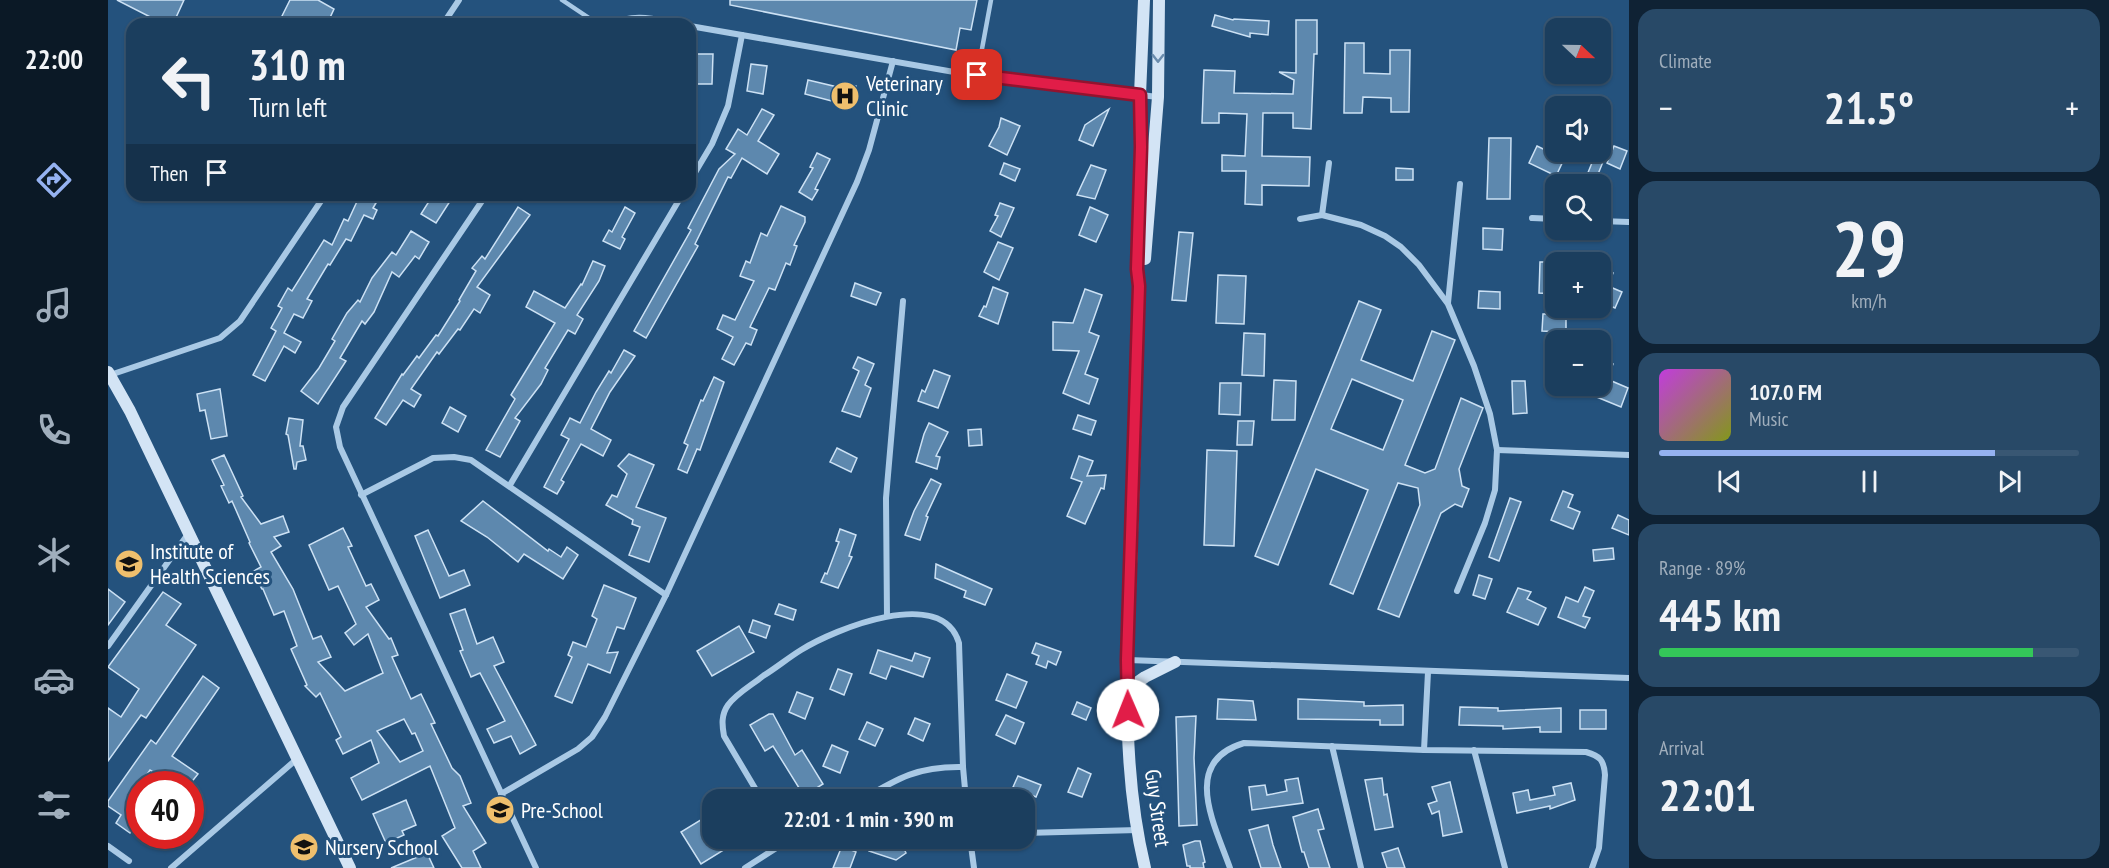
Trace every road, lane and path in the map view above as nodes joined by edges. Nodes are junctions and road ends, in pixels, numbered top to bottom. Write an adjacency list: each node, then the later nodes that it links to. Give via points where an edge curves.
1 (459, 0): 6 (street)
2 (562, 0): 7 (lane)
3 (991, 0): 13 (lane)
4 (1144, 0): 14 (street, Guy Street)
5 (1159, 0): 15 (street, Guy Street, one-way to 15)
6 (447, 18)
7 (589, 18)
8 (624, 18): 9 (street)
9 (650, 18)
10 (696, 27): 11 (street)
11 (742, 35): 12 (street); 17 (street, via 728,106)
12 (893, 61): 13 (street); 38 (street, via 857,182)
13 (977, 75): 14 (street)
14 (1140, 95): 15 (street); 28 (street, Guy Street)
15 (1158, 97): 28 (street, Guy Street, via 1145,269)
16 (1329, 163): 22 (street)
17 (696, 171)
18 (1460, 184): 30 (street)
19 (320, 201): 31 (street, via 240,321 220,338)
20 (482, 201): 35 (street, via 343,407 336,427 340,447)
21 (678, 201): 34 (street)
22 (1322, 215): 24 (street); 30 (street, via 1361,225 1401,247)
23 (1532, 218): 25 (street)
24 (1300, 219)
25 (1545, 219)
26 (1611, 221): 27 (street)
27 (1629, 222)
28 (1139, 286): 41 (street, Guy Street)
29 (903, 301): 39 (street, via 886,498)
30 (1448, 304): 32 (street, via 1490,414)
31 (109, 373): 36 (street)
32 (1497, 450): 33 (street); 37 (street, via 1495,490)
33 (1629, 455)
34 (510, 485): 35 (street, via 471,460 433,458); 38 (street)
35 (361, 495): 54 (street)
36 (188, 534): 40 (street); 49 (street)
37 (1457, 591)
38 (666, 595): 54 (street, via 592,737 578,750)
39 (887, 616): 50 (street, via 936,618 947,622 956,632); 51 (street, via 850,627 800,650 728,705 723,716 724,736)
40 (108, 646)
41 (1127, 660): 42 (street); 45 (street, Guy Street)
42 (1175, 662): 43 (street); 45 (street)
43 (1428, 672): 44 (street); 47 (street)
44 (1629, 678)
45 (1128, 689): 55 (street, Guy Street, via 1129,751)
46 (1332, 746): 47 (street); 67 (street, via 1244,743 1215,760 1206,784 1208,803); 68 (street)
47 (1424, 750): 48 (street)
48 (1474, 750): 69 (street); 70 (street, via 1586,752 1601,758 1605,775 1599,848)
49 (298, 757): 61 (street); 62 (street)
50 (963, 767): 52 (street, via 913,772); 53 (street)
51 (755, 789)
52 (880, 789)
53 (965, 789)
54 (501, 794): 63 (street)
55 (1138, 830): 56 (street); 66 (street, Guy Street)
56 (1035, 833)
57 (108, 846): 60 (street)
58 (774, 849): 64 (street)
59 (971, 849): 65 (street)
60 (129, 861)
61 (171, 868)
62 (350, 868)
63 (536, 868)
64 (744, 868)
65 (974, 868)
66 (1145, 868)
67 (1230, 868)
68 (1361, 868)
69 (1505, 868)
70 (1592, 868)

